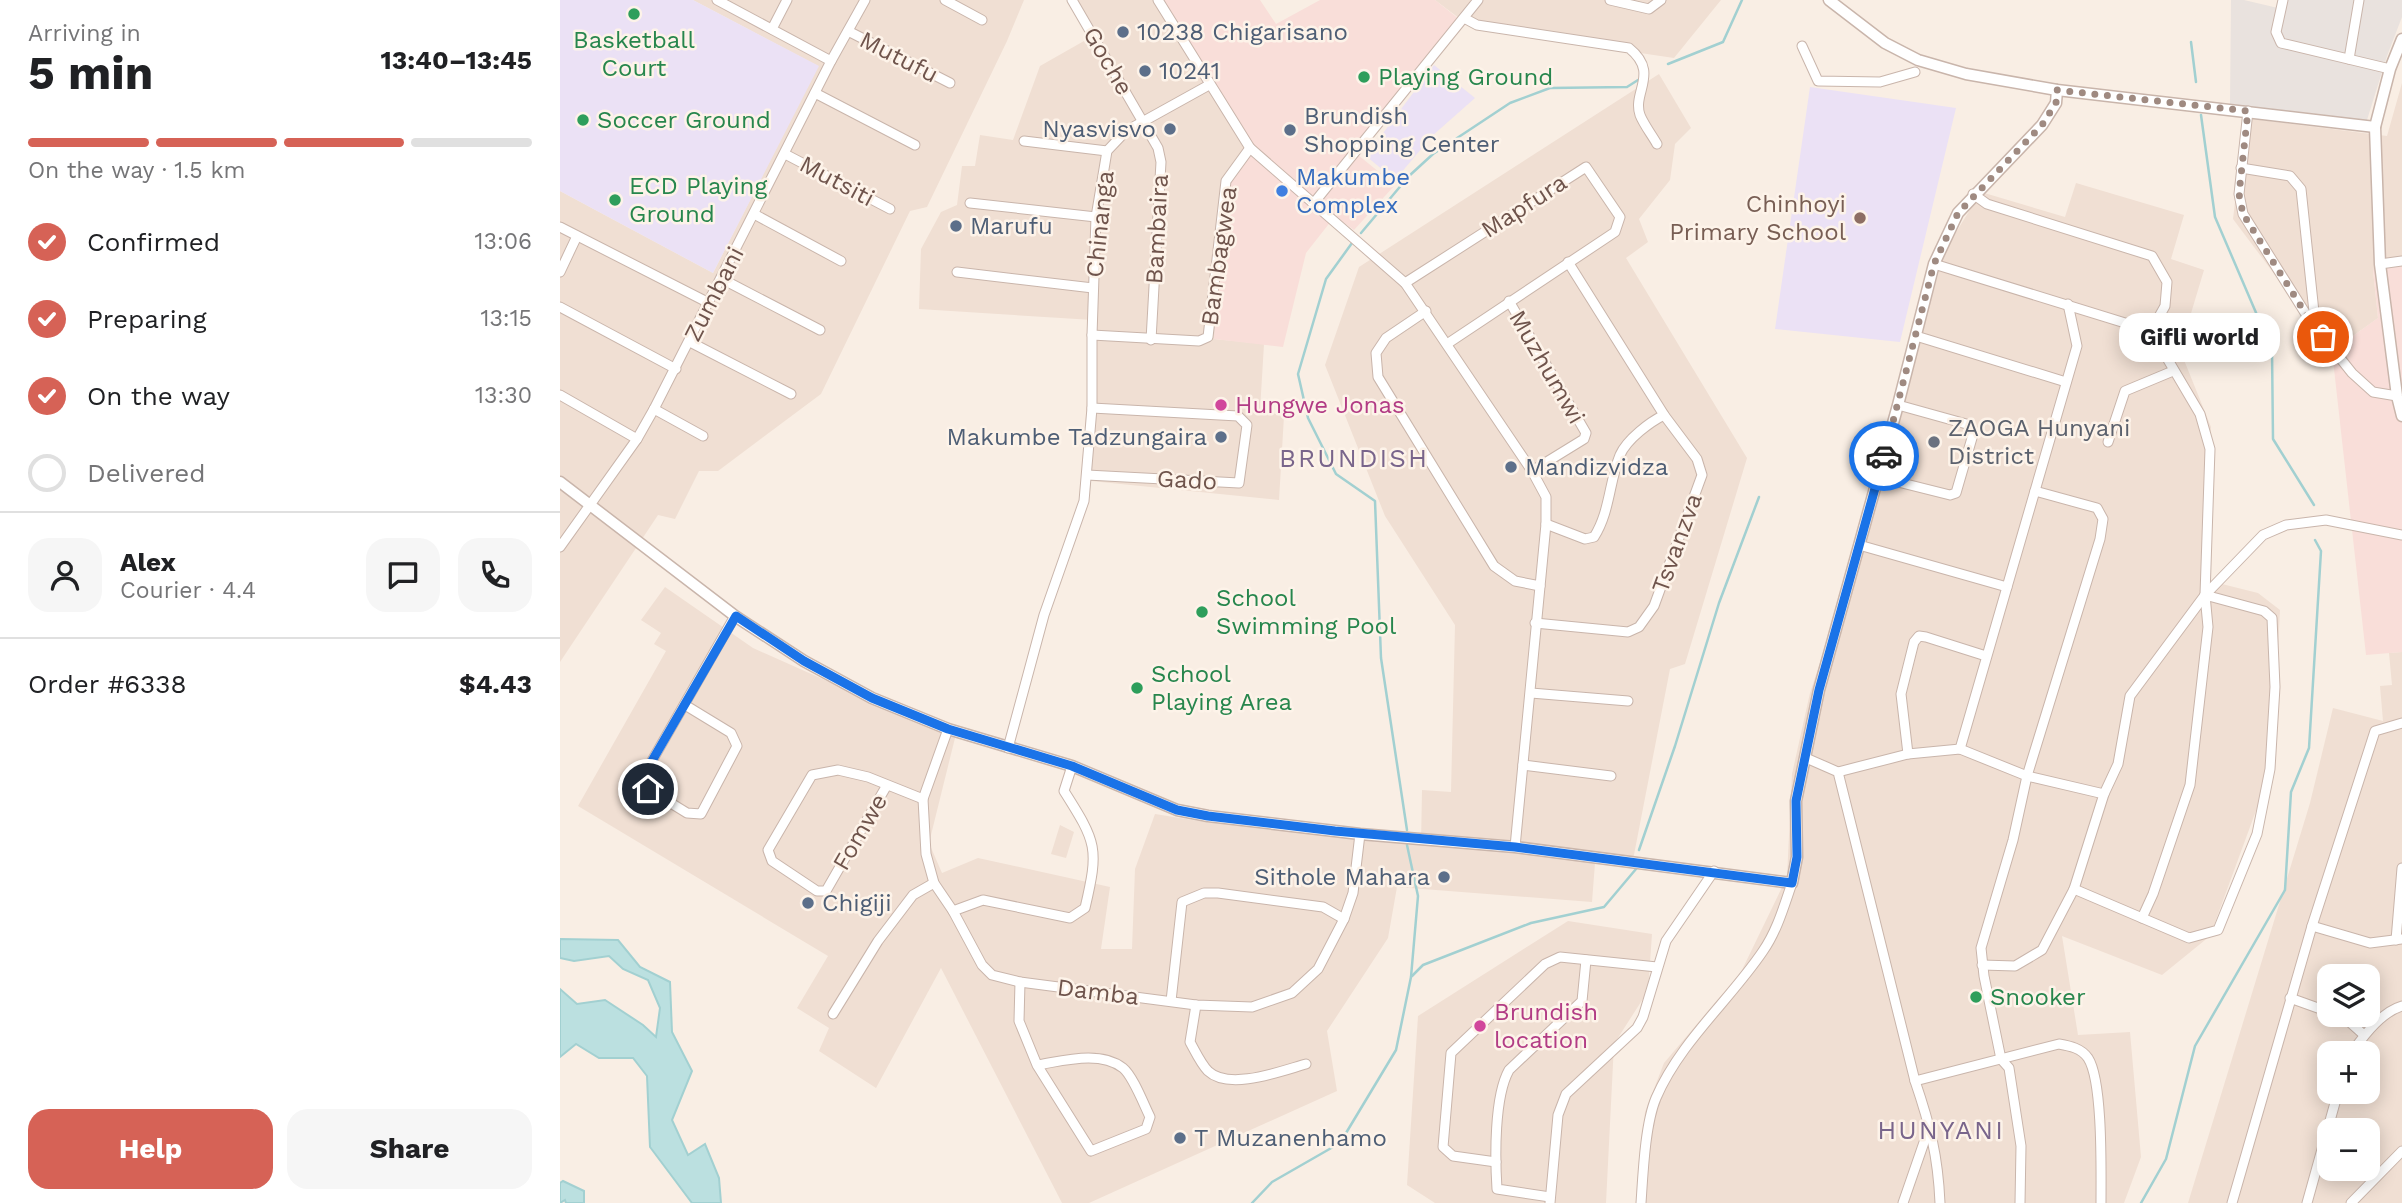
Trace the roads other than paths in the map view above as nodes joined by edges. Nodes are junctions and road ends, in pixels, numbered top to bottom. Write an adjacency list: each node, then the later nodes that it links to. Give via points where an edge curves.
1 (717, 0): 15 (street)
2 (787, 0): 15 (street)
3 (865, 0): 16 (street, Zumbani)
4 (945, 0): 14 (street)
5 (1072, 0): 28 (street, Goche)
6 (1158, 0): 24 (street)
7 (1478, 0): 13 (street)
8 (1611, 0): 9 (street, via 1649,9)
9 (1661, 0)
10 (1829, 0): 25 (street, via 1885,43 1919,60 1966,74)
11 (2283, 0): 19 (street, via 2276,32 2281,43)
12 (2359, 0): 19 (street)
13 (1464, 18): 31 (street, via 1477,25 1629,48 1639,56 1644,73 1639,113); 39 (street)
14 (982, 20)
15 (772, 29): 20 (street)
16 (848, 31): 20 (street, Zumbani); 23 (street, Mutufu)
17 (2402, 39): 21 (street)
18 (1802, 46): 22 (street, via 1818,81 1880,82)
19 (2349, 59): 21 (street)
20 (831, 61): 26 (street, Zumbani)
21 (2390, 69): 29 (street)
22 (1915, 72)
23 (950, 83)
24 (1209, 85): 28 (street, Chinanga); 33 (street)
25 (2057, 90): 27 (street); 37 (street, via 2056,103 2042,125)
26 (815, 93): 32 (street); 35 (street, Zumbani)
27 (2248, 111): 29 (street); 36 (street)
28 (1143, 123): 34 (street, Chinanga, via 1126,131); 65 (street, Bambaira, via 1161,162)
29 (2375, 127): 49 (street)
30 (1024, 141): 34 (street)
31 (1657, 144)
32 (915, 145)
33 (1250, 148): 39 (street); 65 (street, Bambagwea, via 1226,181 1208,337 1199,341)
34 (1107, 151): 42 (street, Chinanga)
35 (785, 154): 40 (street, Mutsiti); 41 (street, Zumbani)
36 (2241, 167): 60 (street, via 2243,214); 60 (street, via 2290,176 2301,189 2314,312)
37 (1973, 194): 48 (street, via 1958,213); 62 (street, via 1987,204 2152,257 2167,282 2165,306)
38 (970, 203): 42 (street)
39 (1313, 204): 53 (street)
40 (890, 209)
41 (754, 215): 45 (street); 52 (street, Zumbani)
42 (1096, 217): 54 (street, Chinanga)
43 (560, 227): 44 (street)
44 (577, 236): 50 (street); 56 (street)
45 (841, 261)
46 (2402, 261): 49 (street)
47 (1568, 262): 53 (street, Mapfura, via 1615,232 1620,217 1586,167); 55 (street, Mapfura); 77 (street, Tsvanzva)
48 (1934, 264): 57 (street); 64 (street)
49 (2381, 264): 73 (street)
50 (560, 272)
51 (957, 272): 54 (street)
52 (722, 279): 56 (street, Zumbani); 61 (street)
53 (1405, 283): 59 (street)
54 (1093, 288): 63 (street, Chinanga)
55 (1509, 301): 67 (street, Mapfura); 82 (street, Muzhumwi, via 1586,433 1584,439)
56 (709, 303): 66 (street, Zumbani)
57 (2068, 304): 62 (street); 70 (street, via 2077,346)
58 (560, 307): 68 (street)
59 (1426, 311): 67 (street); 92 (street, via 1386,338 1376,353 1378,377 1494,566 1515,581)
60 (2309, 319): 73 (street, via 2366,386 2373,392)
61 (820, 330)
62 (2151, 331): 69 (street)
63 (1092, 335): 65 (street, Bambagwea); 75 (street, Chinanga)
64 (1916, 336): 70 (street); 74 (street)
65 (1151, 340)
66 (690, 342): 68 (street, Zumbani); 71 (street)
67 (1447, 344): 82 (street)
68 (677, 369): 76 (street, Zumbani)
69 (2173, 371): 81 (street, via 2125,391); 94 (street, via 2200,414 2210,449)
70 (2066, 382): 86 (street)
71 (791, 394)
72 (560, 395): 80 (street)
73 (2397, 396): 78 (street)
74 (1898, 405): 84 (street); 84 (street, via 1970,425 1970,444 1956,493)
75 (1092, 408): 83 (street, Chinanga); 83 (street, Gado, via 1238,416 1247,425 1239,483)
76 (654, 409): 79 (street); 80 (street, Zumbani)
77 (1664, 415): 88 (street, via 1648,424 1621,452 1603,523 1594,537 1585,539); 96 (street, Tsvanzva, via 1697,459 1702,475 1654,606 1639,627 1628,632)
78 (2402, 416)
79 (704, 436)
80 (637, 439): 87 (street, Zumbani)
81 (2108, 442)
82 (1532, 471): 88 (street, via 1546,498)
83 (1087, 475): 103 (street, Chinanga, via 1084,501 1044,615)
84 (1878, 477): 90 (street)
85 (560, 482): 87 (street)
86 (2035, 491): 93 (street); 111 (street, via 2097,508 2103,519)
87 (591, 506): 91 (street, Zumbani); 95 (street)
88 (1546, 524): 92 (street)
89 (2402, 535): 94 (street, via 2326,520 2286,525 2263,536)
90 (1859, 545): 93 (street); 106 (street, via 1819,690)
91 (560, 547)
92 (1540, 586): 96 (street)
93 (2007, 587): 97 (street)
94 (2205, 595): 113 (street, via 2130,696 2118,764); 123 (street, via 2208,627 2190,785); 123 (street, via 2264,611 2272,618 2276,687 2270,769 2257,834 2218,930 2189,938)
95 (736, 616): 100 (street); 102 (street, via 872,698)
96 (1535, 623): 98 (street)
97 (1986, 656): 104 (street); 105 (street, via 1926,637 1919,636 1914,642 1901,694)
98 (1531, 693): 99 (street); 107 (street)
99 (1628, 701)
100 (685, 705): 100 (street, via 645,773 645,785 687,813 701,814 737,746 732,733)
101 (2402, 723): 125 (street, via 2375,731)
102 (948, 729): 103 (street); 114 (street, Damba)
103 (1008, 748): 108 (street)
104 (1960, 749): 105 (street); 111 (street)
105 (1908, 754): 109 (street)
106 (1806, 758): 109 (street); 119 (street, via 1796,801 1797,857)
107 (1523, 765): 110 (street); 116 (street)
108 (1072, 766): 115 (street, via 1177,810); 122 (street, via 1064,792 1093,844 1094,868 1085,908 1070,918 984,900)
109 (1838, 772): 143 (street)
110 (1611, 776)
111 (2027, 776): 113 (street); 128 (street, via 1981,948)
112 (887, 785): 112 (street, Fomwe, via 838,770 812,775 768,850 772,861 817,891 826,891); 114 (street, Fomwe)
113 (2104, 794): 121 (street)
114 (923, 799): 120 (street, Damba, via 926,853)
115 (1360, 834): 116 (street); 124 (street, Damba, via 1353,893)
116 (1515, 847): 118 (street)
117 (2402, 868): 126 (street)
118 (1714, 871): 119 (street); 129 (street, via 1666,941)
119 (1792, 883): 149 (street, via 1764,950 1679,1058 1656,1099)
120 (934, 884): 122 (street, Damba); 136 (street, via 913,895)
121 (2074, 889): 123 (street); 128 (street, via 2042,950 2014,966)
122 (953, 911): 130 (street, Damba, via 982,965 992,975)
123 (2142, 918)
124 (1344, 919): 132 (street, via 1323,907 1218,893 1182,902); 133 (street, Damba, via 1318,970 1293,993 1252,1007)
125 (2312, 926): 126 (street, via 2370,943); 131 (street)
126 (2399, 939)
127 (1586, 960): 129 (street); 147 (street, via 1581,1001 1509,1070 1502,1083); 147 (street, via 1560,957 1545,964 1451,1053 1443,1147 1453,1156)
128 (1982, 965): 140 (street)
129 (1657, 967): 148 (street, via 1637,1028 1566,1094 1558,1115)
130 (1020, 982): 132 (street, Damba); 142 (street, via 1019,1021)
131 (2290, 998): 135 (street); 154 (street)
132 (1171, 1001): 133 (street, Damba)
133 (1196, 1005): 141 (street, via 1190,1042 1208,1071 1222,1079 1254,1078)
134 (2402, 1006): 138 (street, via 2393,1008)
135 (2317, 1008)
136 (833, 1014)
137 (2355, 1027): 138 (street)
138 (2364, 1035): 139 (street)
139 (2360, 1041)
140 (2001, 1059): 143 (street); 152 (street, via 2009,1068 2021,1146); 153 (street, via 2059,1044 2075,1047 2087,1056 2094,1073 2099,1119)
141 (1306, 1064)
142 (1037, 1065): 142 (street, via 1076,1058 1108,1060 1125,1069 1150,1116 1146,1129 1091,1151)
143 (1915, 1081): 145 (street)
144 (2335, 1104): 155 (street)
145 (1930, 1124): 150 (street); 151 (street)
146 (2402, 1151): 156 (street)
147 (1496, 1162): 148 (street, via 1497,1189)
148 (1550, 1200)
149 (1641, 1203)
150 (1903, 1203)
151 (1940, 1203)
152 (2020, 1203)
153 (2101, 1203)
154 (2232, 1203)
155 (2307, 1203)
156 (2351, 1203)

